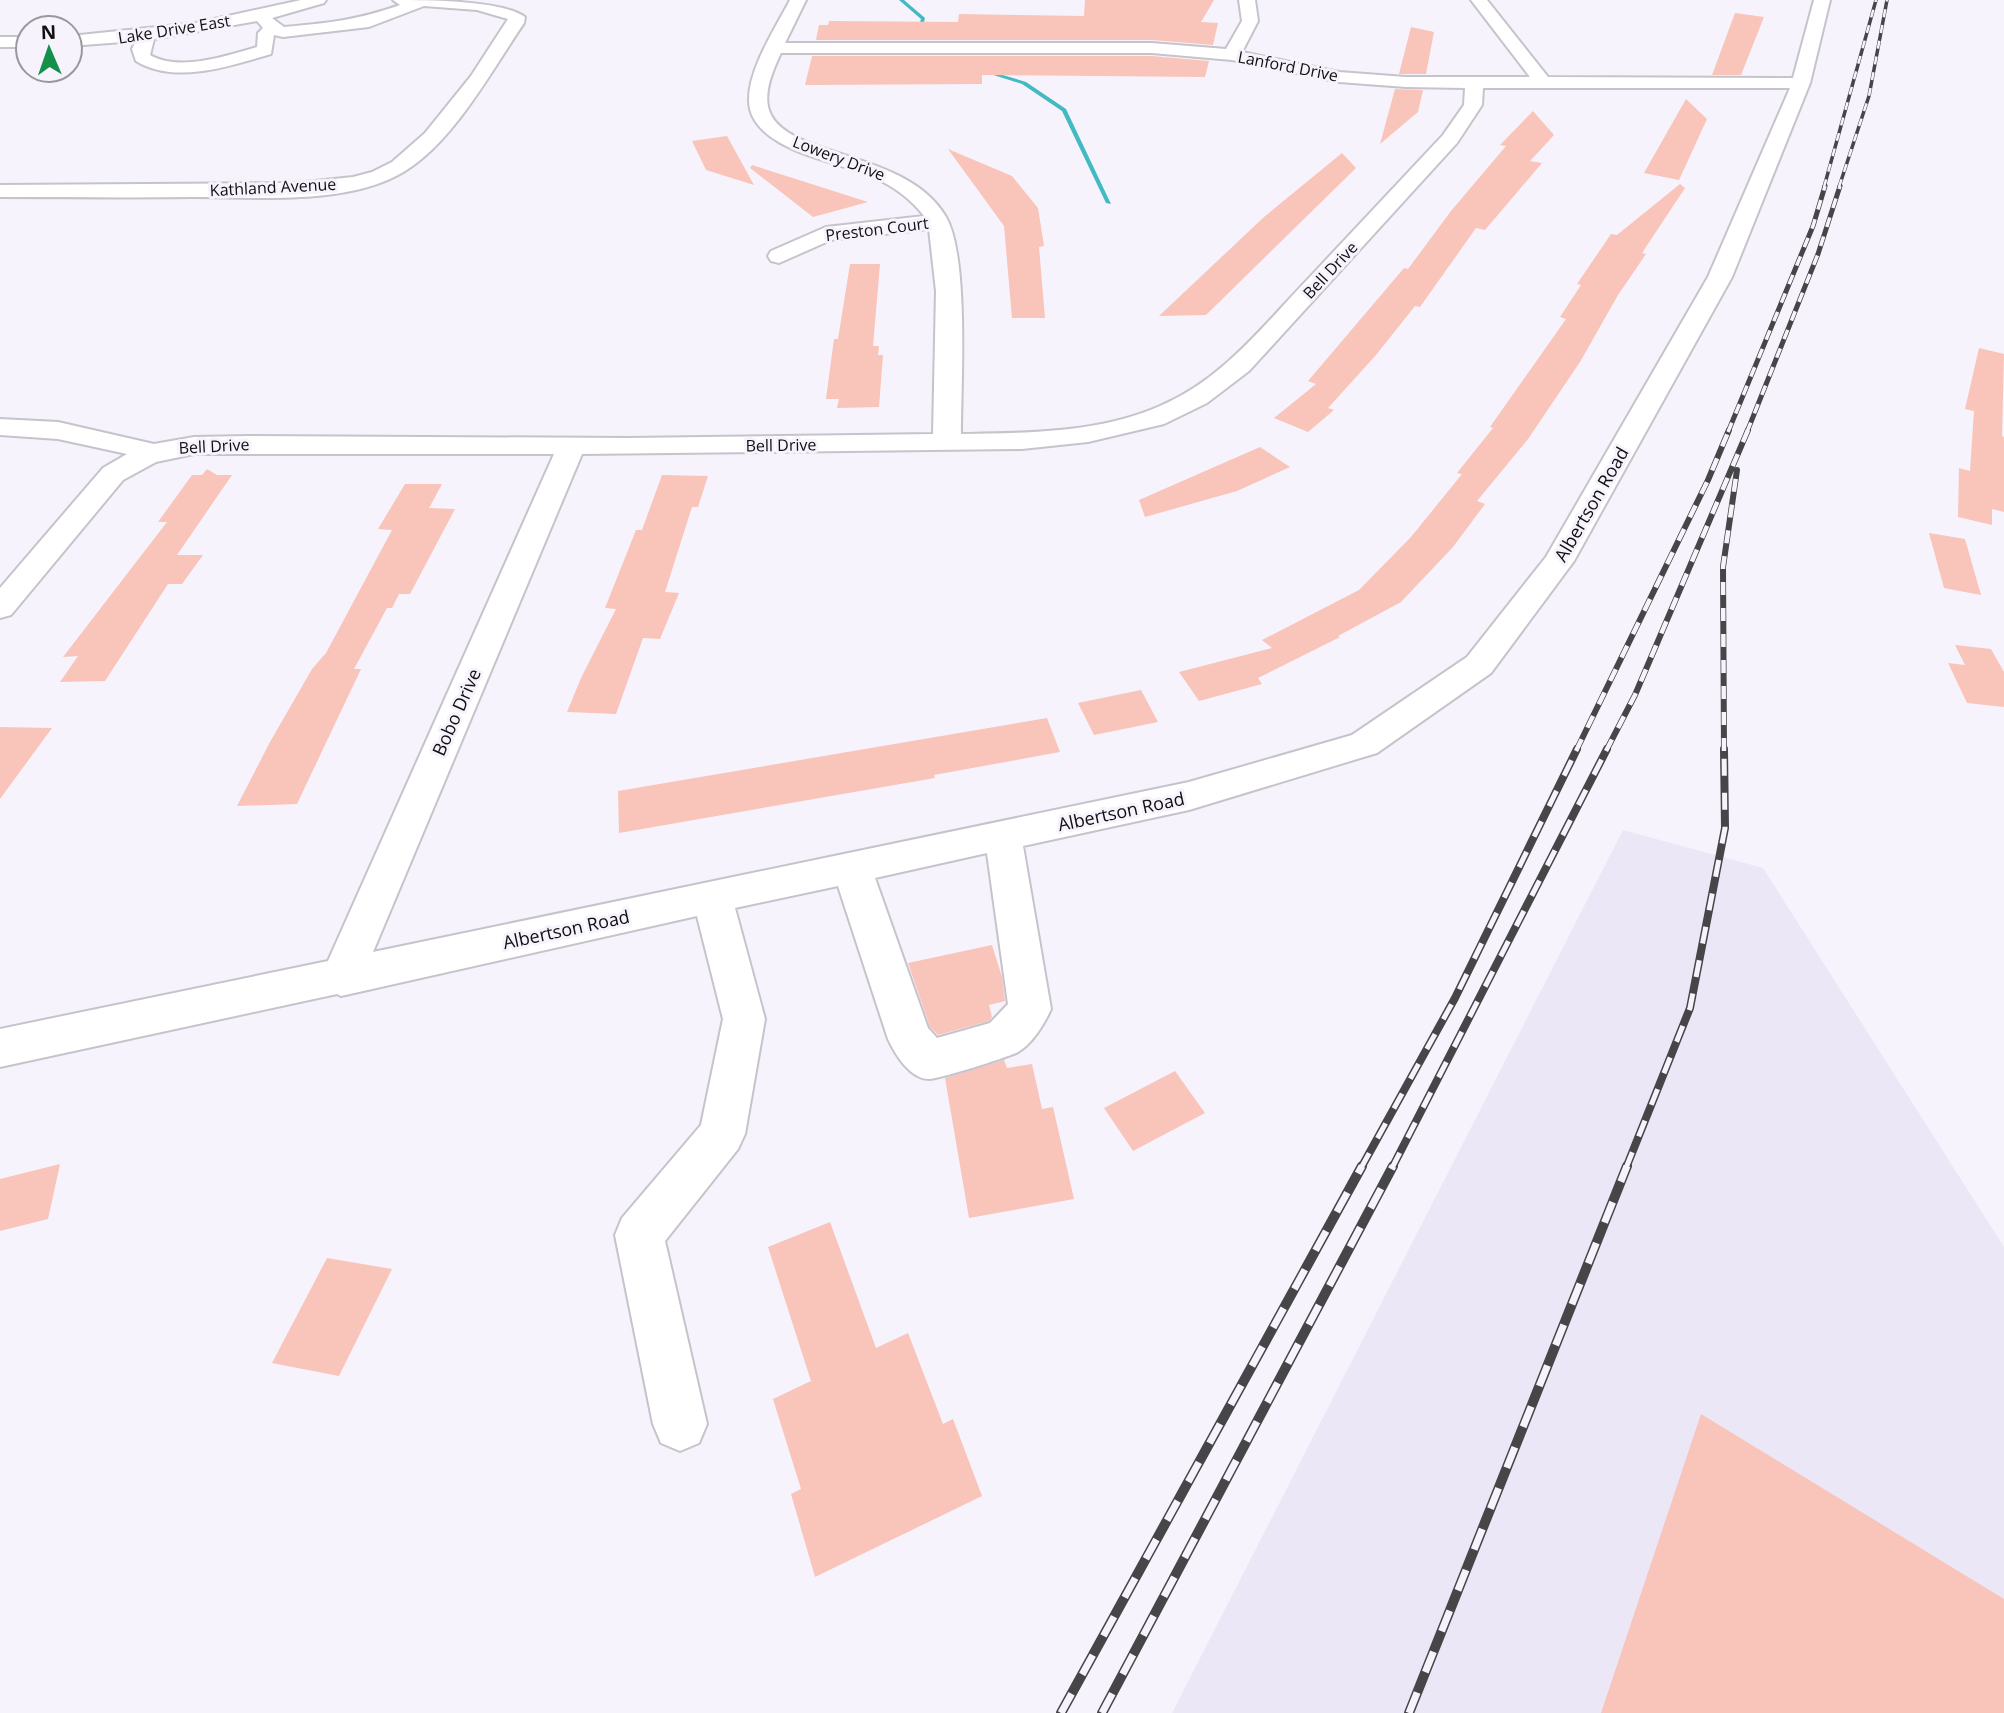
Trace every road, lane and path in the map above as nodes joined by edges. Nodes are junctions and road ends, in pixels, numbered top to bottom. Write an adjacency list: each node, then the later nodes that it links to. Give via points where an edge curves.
1 (318, 0): 10 (street, Lake Drive East)
2 (401, 0): 7 (street, Kathland Avenue)
3 (798, 0): 15 (street, Lowery Drive)
4 (1247, 0): 16 (street, via 1250,22)
5 (1479, 0): 17 (street)
6 (1822, 0): 19 (street, Albertson Road)
7 (421, 2): 8 (street); 12 (street, via 369,22 283,32); 20 (street, Kathland Avenue, via 481,5 517,17 477,80 426,145 397,168 357,182 288,190)
8 (373, 4)
9 (336, 6): 10 (street)
10 (287, 10): 11 (street, Lake Drive East)
11 (260, 15): 12 (street); 13 (street, Lake Drive East)
12 (273, 28): 13 (street, via 266,33 265,50 231,60 173,66 157,65 142,57)
13 (147, 35): 14 (street, Lake Drive East)
14 (84, 40)
15 (775, 48): 16 (street, Lanford Drive, via 1127,48); 21 (street, Lowery Drive, via 758,96 758,108 772,129 809,149 898,183 919,198)
16 (1232, 55): 18 (street, Lanford Drive, via 1339,77)
17 (1543, 82): 18 (street, Lanford Drive); 19 (street, Lanford Drive)
18 (1474, 83): 24 (street, Bell Drive, via 1473,105 1450,139 1240,366 1208,393 1155,419 1086,435)
19 (1801, 83): 28 (street, Albertson Road, via 1720,277 1559,561 1479,665 1364,744 1189,796)
20 (0, 191)
21 (938, 221): 22 (street, Preston Court, via 826,234); 24 (street, Lowery Drive, via 947,271)
22 (779, 256)
23 (0, 427): 26 (street, via 82,434)
24 (947, 440): 25 (street, Bell Drive)
25 (572, 446): 26 (street, Bell Drive, via 199,445); 31 (street, Bobo Drive)
26 (152, 452): 27 (street, Bell Drive, via 134,458 105,481)
27 (0, 608)
28 (1000, 837): 29 (street, Albertson Road); 29 (street, via 1006,850 1030,1009 1004,1038 929,1060 910,1039)
29 (852, 868): 30 (street, Albertson Road)
30 (712, 898): 31 (street, Albertson Road); 33 (street, via 744,1019 722,1134 639,1235)
31 (341, 978): 32 (street, Albertson Road)
32 (1, 1049)
33 (680, 1424)

